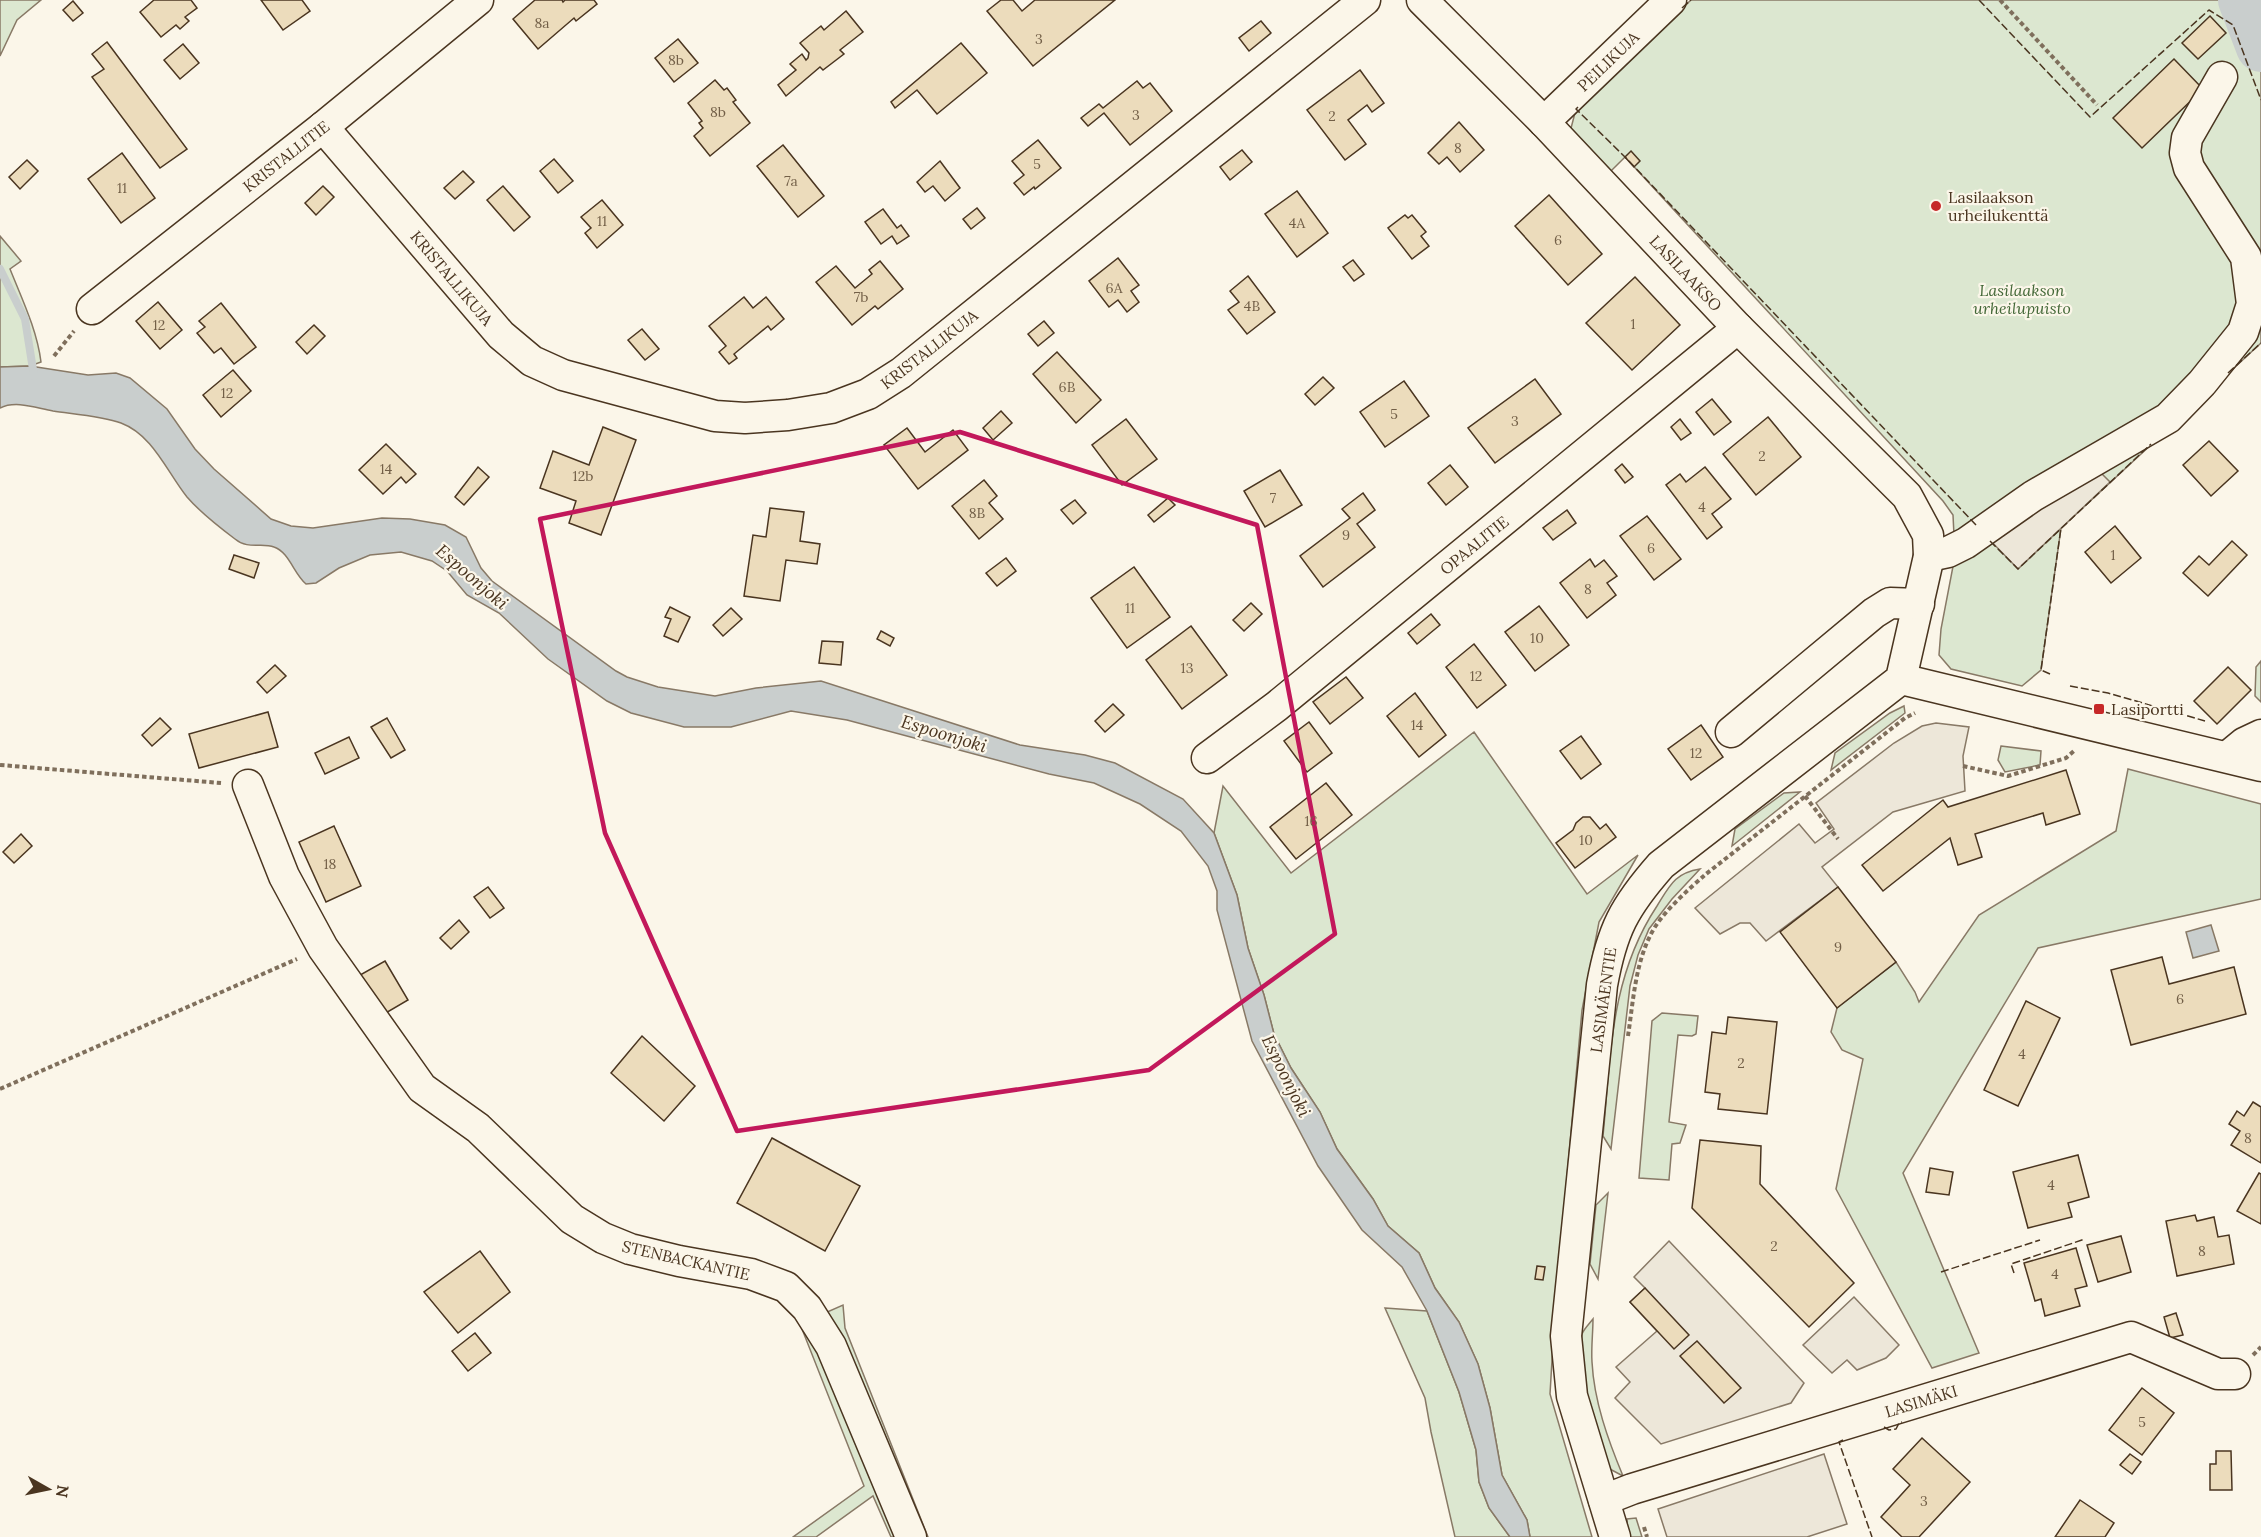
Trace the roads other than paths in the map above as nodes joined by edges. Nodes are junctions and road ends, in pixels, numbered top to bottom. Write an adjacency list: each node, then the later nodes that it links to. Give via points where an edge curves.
1 (478, 0): 7 (street, KRISTALLITIE)
2 (1365, 0): 7 (street, KRISTALLIKUJA, via 901,373 868,394 831,408 788,415 715,416 563,375 532,361 501,335)
3 (1422, 0): 6 (street, LASILAAKSO)
4 (1671, 0): 6 (street, PEILIKUJA)
5 (2222, 77): 10 (street, via 2187,138 2185,153 2189,168 2246,257 2252,304 2243,332 2168,418 2033,496 1966,543)
6 (1544, 122): 9 (street, LASILAAKSO)
7 (323, 127): 8 (street, KRISTALLITIE)
8 (92, 309)
9 (1738, 328): 10 (street, LASILAAKSO, via 1906,496 1928,535); 16 (street, OPAALITIE, via 1277,706)
10 (1929, 556): 11 (street)
11 (1919, 604): 12 (street); 13 (street, via 1890,603 1874,613)
12 (1901, 679): 15 (street); 20 (street, LASIMÄENTIE, via 1661,865 1619,920 1608,950 1566,1336 1572,1396)
13 (1731, 732)
14 (2261, 735): 15 (street)
15 (2227, 757): 17 (street)
16 (1207, 758)
17 (2261, 766)
18 (248, 785): 21 (street, STENBACKANTIE, via 285,876 323,948 422,1088 478,1128 572,1219 603,1238 679,1262 751,1274 786,1287 807,1308 831,1346)
19 (2235, 1374): 20 (street, LASIMÄKI, via 2218,1374 2131,1337)
20 (1604, 1500): 22 (street, LASIMÄENTIE)
21 (911, 1537)
22 (1615, 1537)

